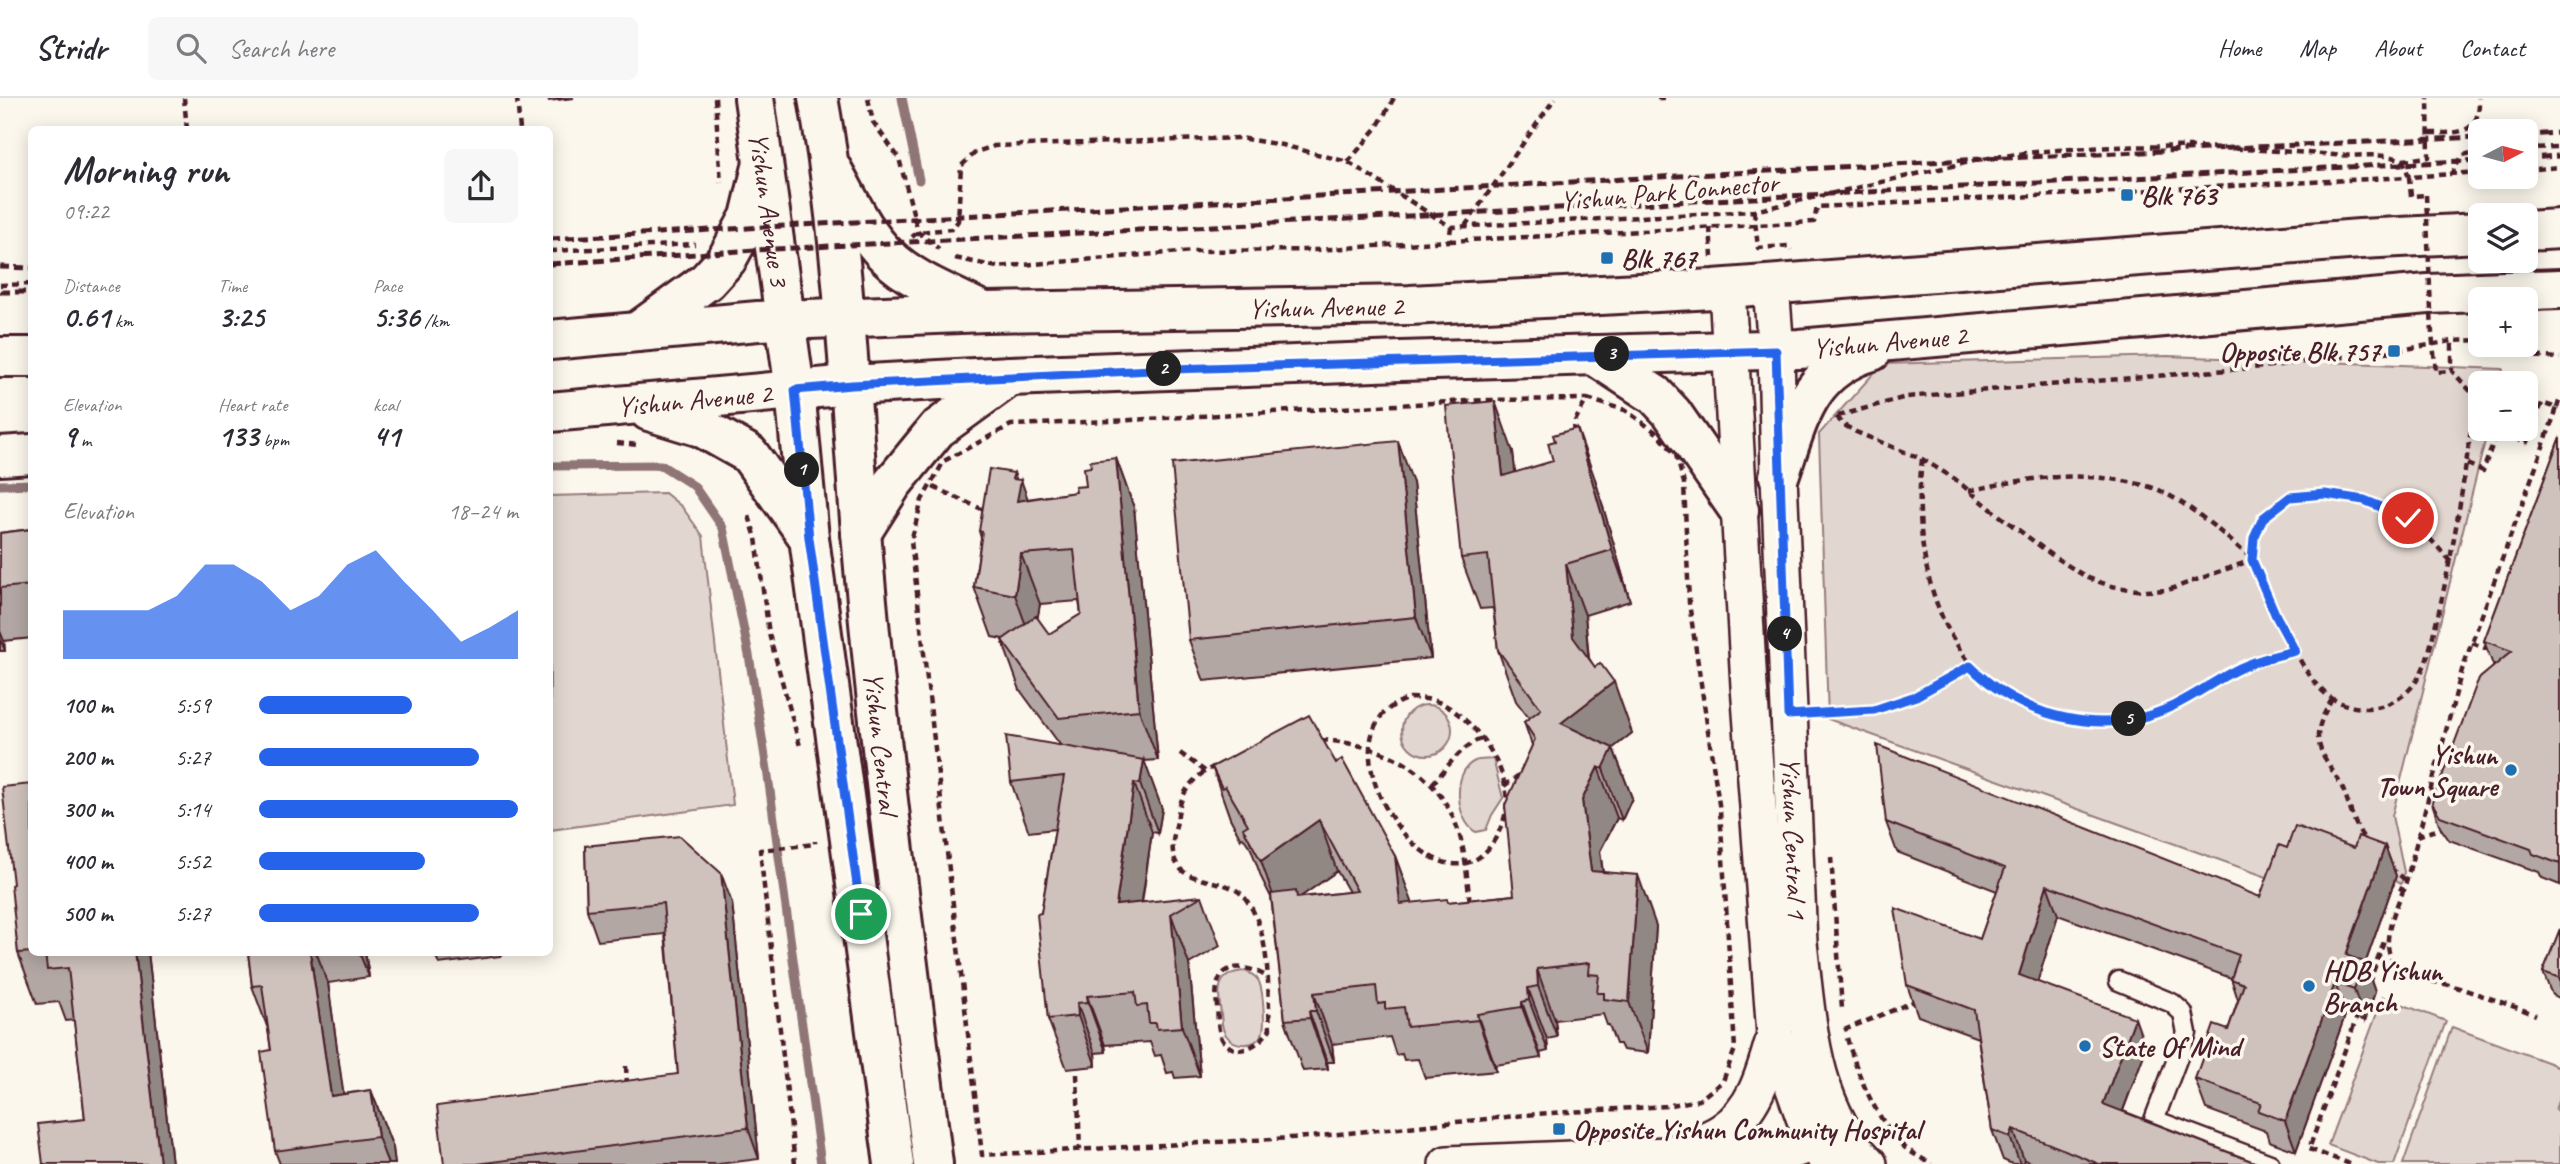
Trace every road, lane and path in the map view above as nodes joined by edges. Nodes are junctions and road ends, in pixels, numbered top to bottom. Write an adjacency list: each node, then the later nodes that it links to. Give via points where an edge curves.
1 (184, 98): 13 (path)
2 (517, 98): 14 (path)
3 (715, 98): 28 (path)
4 (754, 98): 21 (main road, Yishun Avenue 3)
5 (818, 98): 23 (main road)
6 (868, 98): 33 (path, via 873,122 899,158)
7 (1394, 98): 20 (path)
8 (1657, 98): 9 (path)
9 (1667, 98)
10 (2428, 98): 15 (path)
11 (2479, 98): 15 (path, via 2480,112 2471,126 2461,133)
12 (1556, 99): 29 (path)
13 (187, 126)
14 (520, 126)
15 (2430, 133): 19 (path, via 2429,157)
16 (2560, 147): 17 (path)
17 (2538, 148)
18 (2468, 154): 26 (path)
19 (2403, 160): 27 (path); 29 (path, Yishun Park Connector, via 2389,155 2171,146 2018,154 1754,211)
20 (1348, 162): 30 (path); 33 (path, via 1240,138 995,146 976,152 961,166 958,221 952,229)
21 (762, 167): 45 (main road, Yishun Avenue 3); 46 (main road, via 750,217 727,259 708,281)
22 (2560, 167): 24 (path)
23 (831, 168): 43 (main road, via 888,258); 44 (main road)
24 (2538, 169)
25 (2468, 173): 26 (path)
26 (2451, 174): 27 (path)
27 (2410, 177): 35 (path, via 1817,207 1814,222); 58 (path, bridge, via 2411,196 2426,195 2437,372)
28 (721, 185)
29 (1464, 226): 30 (path, Yishun Park Connector)
30 (1451, 227): 35 (path)
31 (2560, 229): 32 (main road)
32 (2538, 230)
33 (918, 232): 35 (path, via 949,257 997,267 1193,251 1316,250)
34 (2468, 234): 40 (main road, Yishun Avenue 2)
35 (1449, 241)
36 (702, 243): 37 (path)
37 (553, 251)
38 (28, 284): 39 (path)
39 (0, 285)
40 (1771, 285): 41 (main road, Yishun Avenue 2); 51 (street, Yishun Central 1)
41 (1727, 288): 43 (main road, Yishun Avenue 2, via 1410,305); 52 (street, Yishun Central 1)
42 (2560, 289): 49 (main road, Yishun Avenue 2, via 2415,295)
43 (985, 312): 44 (main road, Yishun Avenue 2)
44 (846, 317): 45 (main road, Yishun Avenue 2); 60 (main road, Yishun Central)
45 (785, 320): 46 (main road, Yishun Avenue 2); 61 (main road, Yishun Central)
46 (636, 334): 47 (main road, Yishun Avenue 2)
47 (553, 340)
48 (2468, 340): 50 (path)
49 (1908, 341): 51 (main road, Yishun Avenue 2); 78 (main road, via 1856,356 1826,376 1806,405)
50 (2452, 341): 58 (path); 68 (path, via 2263,367 1906,397)
51 (1776, 351): 52 (main road, Yishun Avenue 2); 78 (street, Yishun Central 1)
52 (1730, 352): 53 (main road, Yishun Avenue 2); 82 (street, Yishun Central 1)
53 (1594, 355): 59 (main road, Yishun Avenue 2); 82 (main road, via 1672,413)
54 (0, 357): 55 (main road)
55 (28, 357)
56 (2538, 357): 57 (path)
57 (2560, 358)
58 (2452, 371): 77 (path, via 2475,396)
59 (1010, 376): 60 (main road, Yishun Avenue 2); 84 (main road, via 937,429 892,484)
60 (852, 385): 61 (main road, Yishun Avenue 2); 84 (main road, Yishun Central)
61 (795, 390): 64 (main road, Yishun Avenue 2); 85 (main road, Yishun Central)
62 (2560, 398): 65 (path)
63 (1587, 399): 70 (path); 79 (path, via 1485,400 1011,425 944,461); 129 (path, via 1625,410 1657,433 1676,454 1684,483 1689,603 1723,850 1735,1049 1723,1081 1699,1100 1666,1106 1308,1137)
64 (630, 406): 66 (main road, Yishun Avenue 2); 85 (main road, via 701,427 748,454)
65 (2557, 408): 67 (path, via 2542,403); 88 (path)
66 (553, 412)
67 (2538, 413)
68 (1836, 417): 69 (path); 76 (path, via 1856,432)
69 (1829, 428)
70 (1571, 440)
71 (2494, 441): 77 (path, via 2483,471)
72 (604, 443): 73 (path)
73 (644, 446)
74 (28, 454): 75 (main road)
75 (0, 456)
76 (1922, 459): 80 (path); 91 (path, via 1918,505 1929,575 1947,630)
77 (2467, 464): 87 (path)
78 (1779, 476): 94 (street, Yishun Central 1)
79 (929, 485): 83 (path); 129 (path, via 911,541 982,1155)
80 (1969, 491): 86 (path, via 2052,476 2142,484 2186,505); 86 (path, via 2056,558 2111,586 2168,590)
81 (746, 510): 100 (path, via 756,538 769,634)
82 (1739, 510): 125 (street, Yishun Central 1)
83 (996, 514)
84 (861, 533): 134 (main road, Yishun Central)
85 (809, 538): 133 (main road, Yishun Central)
86 (2252, 560): 87 (path, via 2254,538 2263,518 2290,497 2325,494 2364,500 2408,518); 89 (path)
87 (2451, 561): 93 (path, via 2427,659 2404,697 2368,708)
88 (2472, 643): 90 (path); 108 (path)
89 (2295, 651): 91 (path, via 2234,671 2171,708 2101,723 2029,708); 93 (path)
90 (2497, 653)
91 (1970, 666): 94 (path, via 1916,696 1874,710)
92 (1821, 699): 94 (path)
93 (2332, 699): 109 (path, via 2320,724 2320,746 2354,825)
94 (1805, 714): 95 (path); 130 (street, Yishun Central 1, via 1799,943 1816,1060)
95 (1823, 726)
96 (1482, 738): 98 (path, via 1466,720 1440,703 1410,698 1385,711 1376,724); 104 (path, via 1455,755); 105 (path, via 1497,760)
97 (1313, 740): 98 (path)
98 (1371, 747): 104 (path, via 1388,753); 112 (path, via 1376,788 1398,828 1430,857)
99 (1180, 752): 103 (path)
100 (803, 757)
101 (1216, 765): 103 (path)
102 (1530, 767): 105 (path)
103 (1205, 771): 118 (path, via 1181,796 1173,852 1180,870 1193,878 1228,885 1244,897 1264,939)
104 (1432, 784): 112 (path, via 1455,824)
105 (1504, 786): 112 (path, via 1506,813 1498,836 1482,854)
106 (2454, 825): 108 (path)
107 (814, 831): 132 (path, via 816,844 760,850)
108 (2417, 836): 114 (path)
109 (2370, 847)
110 (1830, 850): 124 (path)
111 (2381, 861): 114 (path)
112 (1465, 863): 116 (path)
113 (2381, 879): 115 (path)
114 (2407, 880): 115 (path)
115 (2404, 890): 117 (path)
116 (1471, 910)
117 (2386, 934): 120 (path); 123 (path, via 2392,959 2404,972 2480,993)
118 (1266, 976): 118 (path, via 1270,1029 1262,1042 1236,1050 1223,1041 1219,1029 1215,991 1219,977 1240,967)
119 (2119, 981): 137 (lane, via 2172,1003 2183,1013 2187,1033 2154,1121)
120 (2368, 985)
121 (1925, 997): 124 (path)
122 (2359, 1010): 138 (path, via 2309,1149)
123 (2536, 1015)
124 (1844, 1030): 136 (path, via 1866,1090 1885,1123 1905,1147)
125 (1775, 1035): 130 (street, Yishun Central 1, via 1796,1099); 131 (street, via 1762,1080 1749,1104 1724,1130)
126 (626, 1066): 128 (path)
127 (1077, 1074): 129 (path)
128 (628, 1094)
129 (1080, 1150)
130 (1841, 1153): 131 (street)
131 (1668, 1155): 135 (street)
132 (795, 1164)
133 (894, 1164)
134 (933, 1164)
135 (1447, 1164)
136 (1931, 1164)
137 (2270, 1164)
138 (2350, 1164)

